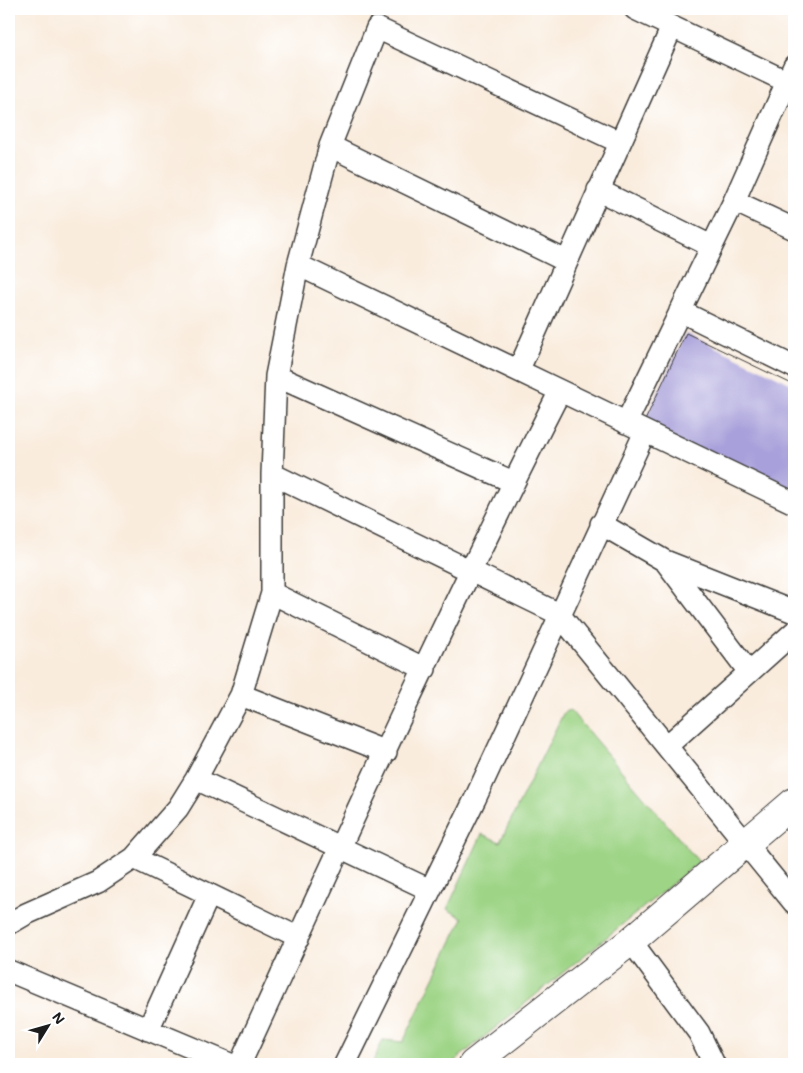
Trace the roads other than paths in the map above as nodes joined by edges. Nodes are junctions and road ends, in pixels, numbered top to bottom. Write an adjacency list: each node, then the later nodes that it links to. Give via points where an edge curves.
1 (635, 9): 2 (street)
2 (672, 27): 3 (street); 4 (street)
3 (792, 77): 7 (street)
4 (619, 142): 5 (street, via 377,28); 6 (street)
5 (330, 146): 10 (street); 11 (street)
6 (598, 190): 9 (street); 10 (street)
7 (734, 201): 8 (street); 9 (street)
8 (794, 229)
9 (711, 246): 12 (street)
10 (566, 261): 14 (street)
11 (298, 266): 14 (street); 15 (street)
12 (680, 311): 13 (street); 17 (street)
13 (794, 367)
14 (518, 369): 16 (street)
15 (276, 376): 18 (street); 19 (street)
16 (560, 392): 17 (street); 19 (street)
17 (636, 428): 20 (street); 21 (street)
18 (272, 474): 23 (street); 24 (street)
19 (514, 482): 23 (street)
20 (794, 503)
21 (601, 524): 22 (street); 26 (street)
22 (665, 561): 25 (street); 29 (street)
23 (472, 570): 26 (street); 28 (street)
24 (272, 593): 28 (street); 30 (street)
25 (794, 612)
26 (559, 614): 31 (street); 38 (street)
27 (794, 632): 29 (street)
28 (425, 669): 32 (street)
29 (750, 672): 31 (street)
30 (241, 695): 32 (street); 33 (street)
31 (668, 745): 35 (street)
32 (386, 752): 36 (street)
33 (196, 779): 36 (street); 37 (street, via 178,808)
34 (794, 802): 35 (street)
35 (747, 842): 40 (street); 43 (street)
36 (341, 848): 38 (street); 42 (street)
37 (134, 858): 39 (street); 41 (street, via 98,882)
38 (430, 890): 48 (street)
39 (208, 895): 42 (street); 45 (street)
40 (794, 903)
41 (9, 924)
42 (299, 938): 47 (street)
43 (631, 941): 49 (street); 50 (street, via 699,1033)
44 (9, 972): 45 (street)
45 (148, 1030): 46 (street)
46 (230, 1064)
47 (240, 1064)
48 (345, 1064)
49 (473, 1064)
50 (714, 1064)

